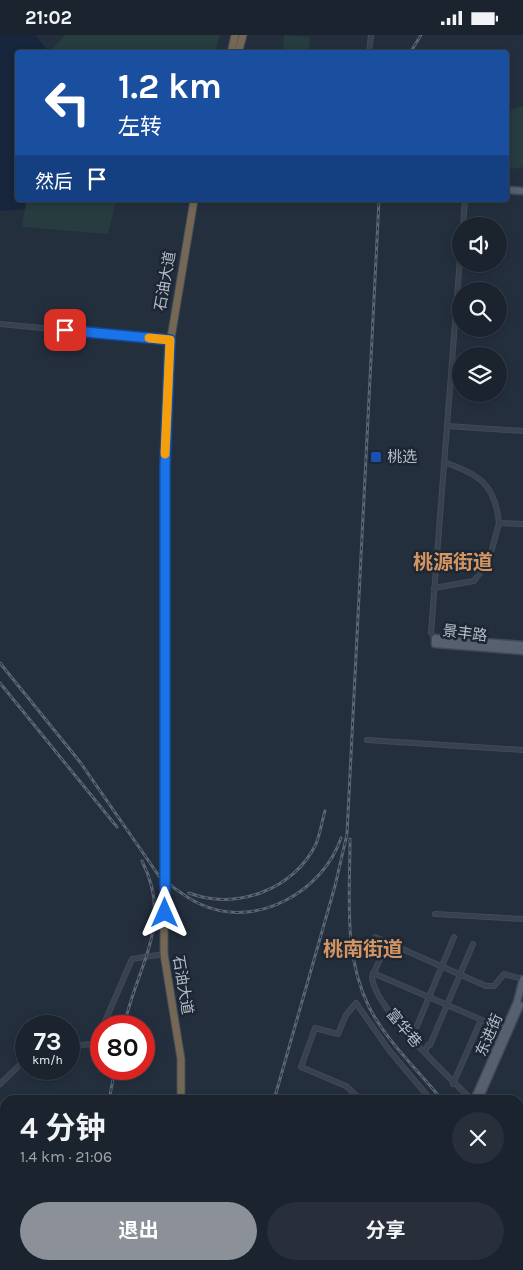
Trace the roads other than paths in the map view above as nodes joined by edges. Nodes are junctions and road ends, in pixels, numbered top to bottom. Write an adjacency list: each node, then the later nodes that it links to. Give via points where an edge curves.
1 (235, 35): 4 (highway)
2 (243, 35): 5 (highway)
3 (370, 35): 6 (street)
4 (232, 50)
5 (239, 50)
6 (369, 50)
7 (509, 186): 8 (main road)
8 (523, 187)
9 (509, 190): 10 (main road)
10 (523, 191)
11 (194, 202): 16 (highway, 石油大道)
12 (465, 202): 13 (street)
13 (464, 217)
14 (459, 272): 17 (street)
15 (0, 324): 16 (street)
16 (170, 340): 34 (highway, 石油大道, via 165,466)
17 (447, 426): 18 (street); 19 (street)
18 (523, 431)
19 (444, 462): 20 (street, via 473,473 489,488 495,499); 22 (street)
20 (499, 523): 21 (street); 22 (street, via 489,559 474,581)
21 (523, 525)
22 (434, 588): 23 (street, via 431,633)
23 (435, 638): 24 (main road, 景丰路); 25 (main road, 景丰路, via 434,644)
24 (523, 645)
25 (523, 651)
26 (366, 740): 27 (street)
27 (523, 750)
28 (435, 914): 29 (street)
29 (523, 919)
30 (375, 937): 32 (street)
31 (454, 937): 35 (street)
32 (387, 943): 35 (street); 36 (street)
33 (473, 944): 37 (street)
34 (164, 954): 42 (street, via 132,959); 50 (highway, 石油大道, via 181,1059)
35 (442, 967): 37 (street); 40 (street)
36 (373, 973): 40 (street); 46 (street, 富华巷, via 372,981 385,1005)
37 (460, 975): 38 (street, via 490,987 504,974); 41 (street)
38 (523, 979): 45 (main road, 东进街)
39 (523, 996): 55 (main road, 东进街)
40 (429, 998): 41 (street); 44 (street)
41 (447, 1006): 43 (street); 46 (street)
42 (108, 1015)
43 (481, 1020): 45 (street); 49 (street)
44 (417, 1026)
45 (505, 1030): 54 (main road, 东进街)
46 (425, 1052): 49 (street, 富华巷)
47 (15, 1070): 48 (street)
48 (0, 1084)
49 (453, 1084): 53 (street, 富华巷)
50 (181, 1095)
51 (356, 1095): 52 (street, via 346,1086 301,1067 315,1028 338,1034 346,1015 356,1003)
52 (425, 1095)
53 (467, 1095)
54 (475, 1095)
55 (481, 1095)

